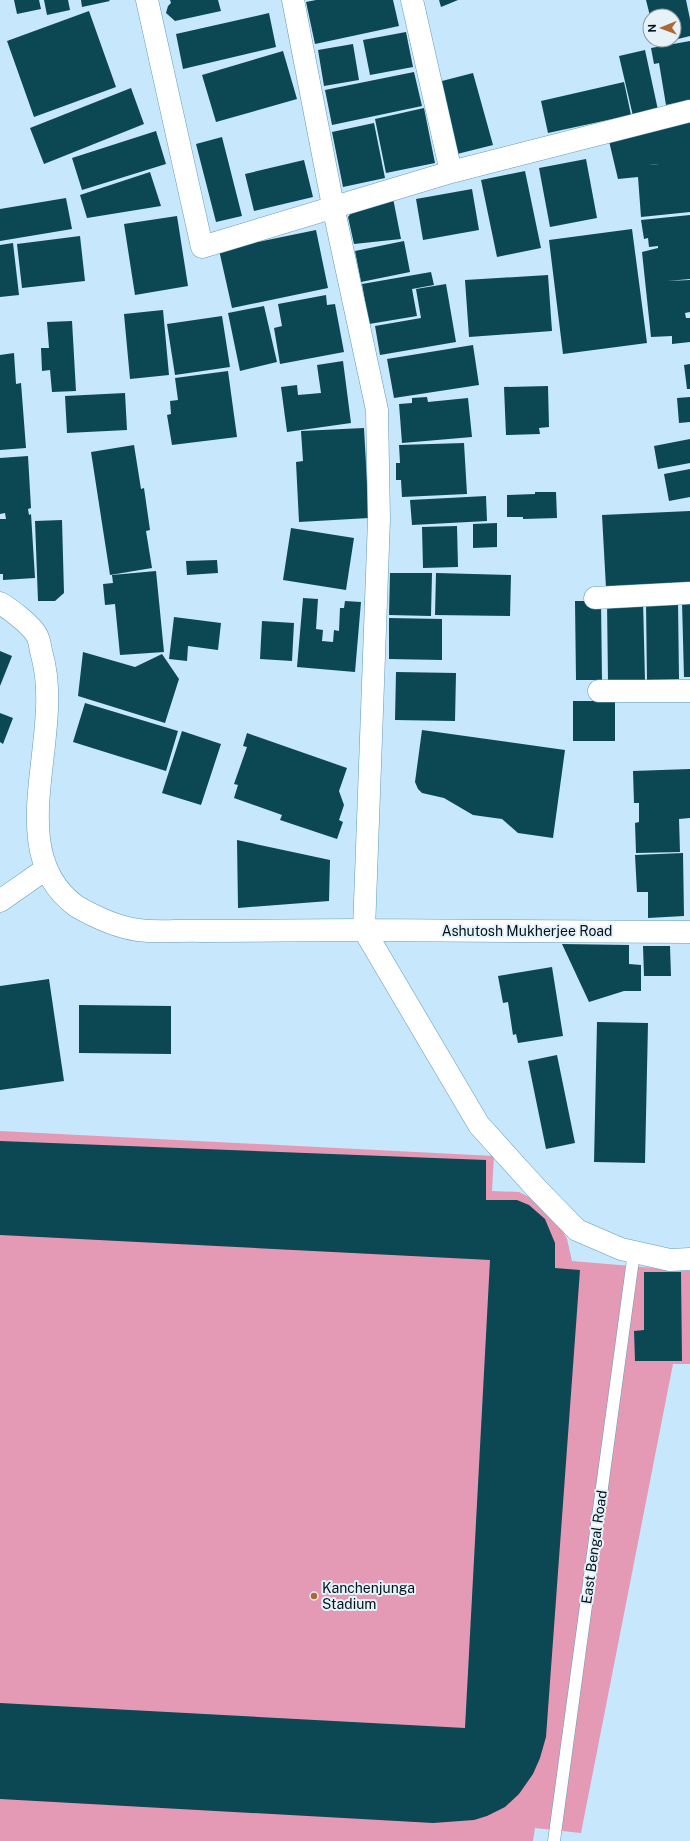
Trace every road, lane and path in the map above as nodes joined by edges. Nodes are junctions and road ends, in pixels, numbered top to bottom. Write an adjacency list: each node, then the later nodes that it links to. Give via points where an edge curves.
1 (147, 0): 6 (street, via 202,247)
2 (293, 0): 6 (street)
3 (412, 0): 5 (street)
4 (690, 111): 5 (street)
5 (451, 172): 6 (street)
6 (333, 206): 14 (street, via 377,410 379,519)
7 (690, 594): 8 (street)
8 (595, 598)
9 (0, 603): 12 (street, via 36,634 46,669 46,712 32,777 28,819 30,847)
10 (598, 691): 11 (street)
11 (690, 691)
12 (40, 873): 13 (street); 14 (street, Ashutosh Mukherjee Road, via 61,897 100,919 138,930)
13 (0, 900)
14 (364, 930): 15 (street, Ashutosh Mukherjee Road); 16 (street, via 479,1125 577,1230)
15 (690, 932)
16 (634, 1252): 17 (street, via 670,1260); 18 (lane, East Bengal Road)
17 (690, 1259)
18 (554, 1841)

